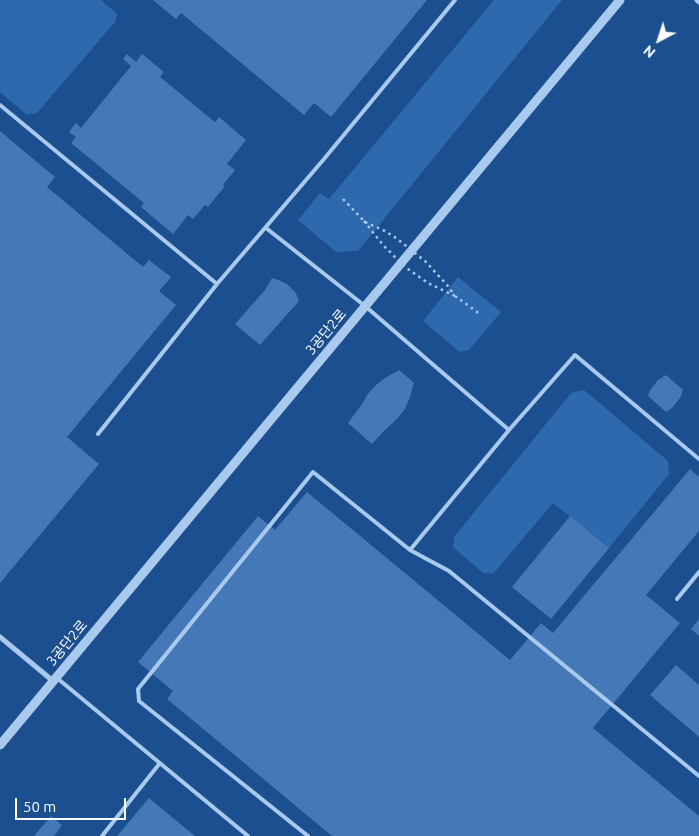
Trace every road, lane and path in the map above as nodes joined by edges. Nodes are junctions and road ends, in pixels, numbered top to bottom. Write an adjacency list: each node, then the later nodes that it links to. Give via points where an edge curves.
1 (455, 0): 6 (lane)
2 (620, 0): 9 (street, 3공단2로)
3 (0, 105): 7 (lane)
4 (343, 199): 5 (path)
5 (364, 221): 8 (path, bridge, via 396,238 424,261); 8 (path, bridge, via 405,268)
6 (266, 228): 7 (lane); 9 (lane)
7 (217, 284): 12 (lane)
8 (455, 296): 10 (path)
9 (365, 306): 11 (lane); 18 (street, 3공단2로)
10 (480, 314)
11 (509, 430): 13 (lane, via 575,356); 14 (lane)
12 (98, 434)
13 (699, 459)
14 (410, 550): 21 (lane, via 449,571); 24 (lane, via 313,472 138,689 139,701)
15 (699, 572): 16 (lane)
16 (676, 599)
17 (0, 637): 18 (street, 3공단2로)
18 (54, 679): 19 (street, 3공단2로); 20 (lane)
19 (0, 746)
20 (160, 763): 22 (lane); 23 (lane)
21 (699, 776)
22 (102, 836)
23 (248, 836)
24 (308, 836)

